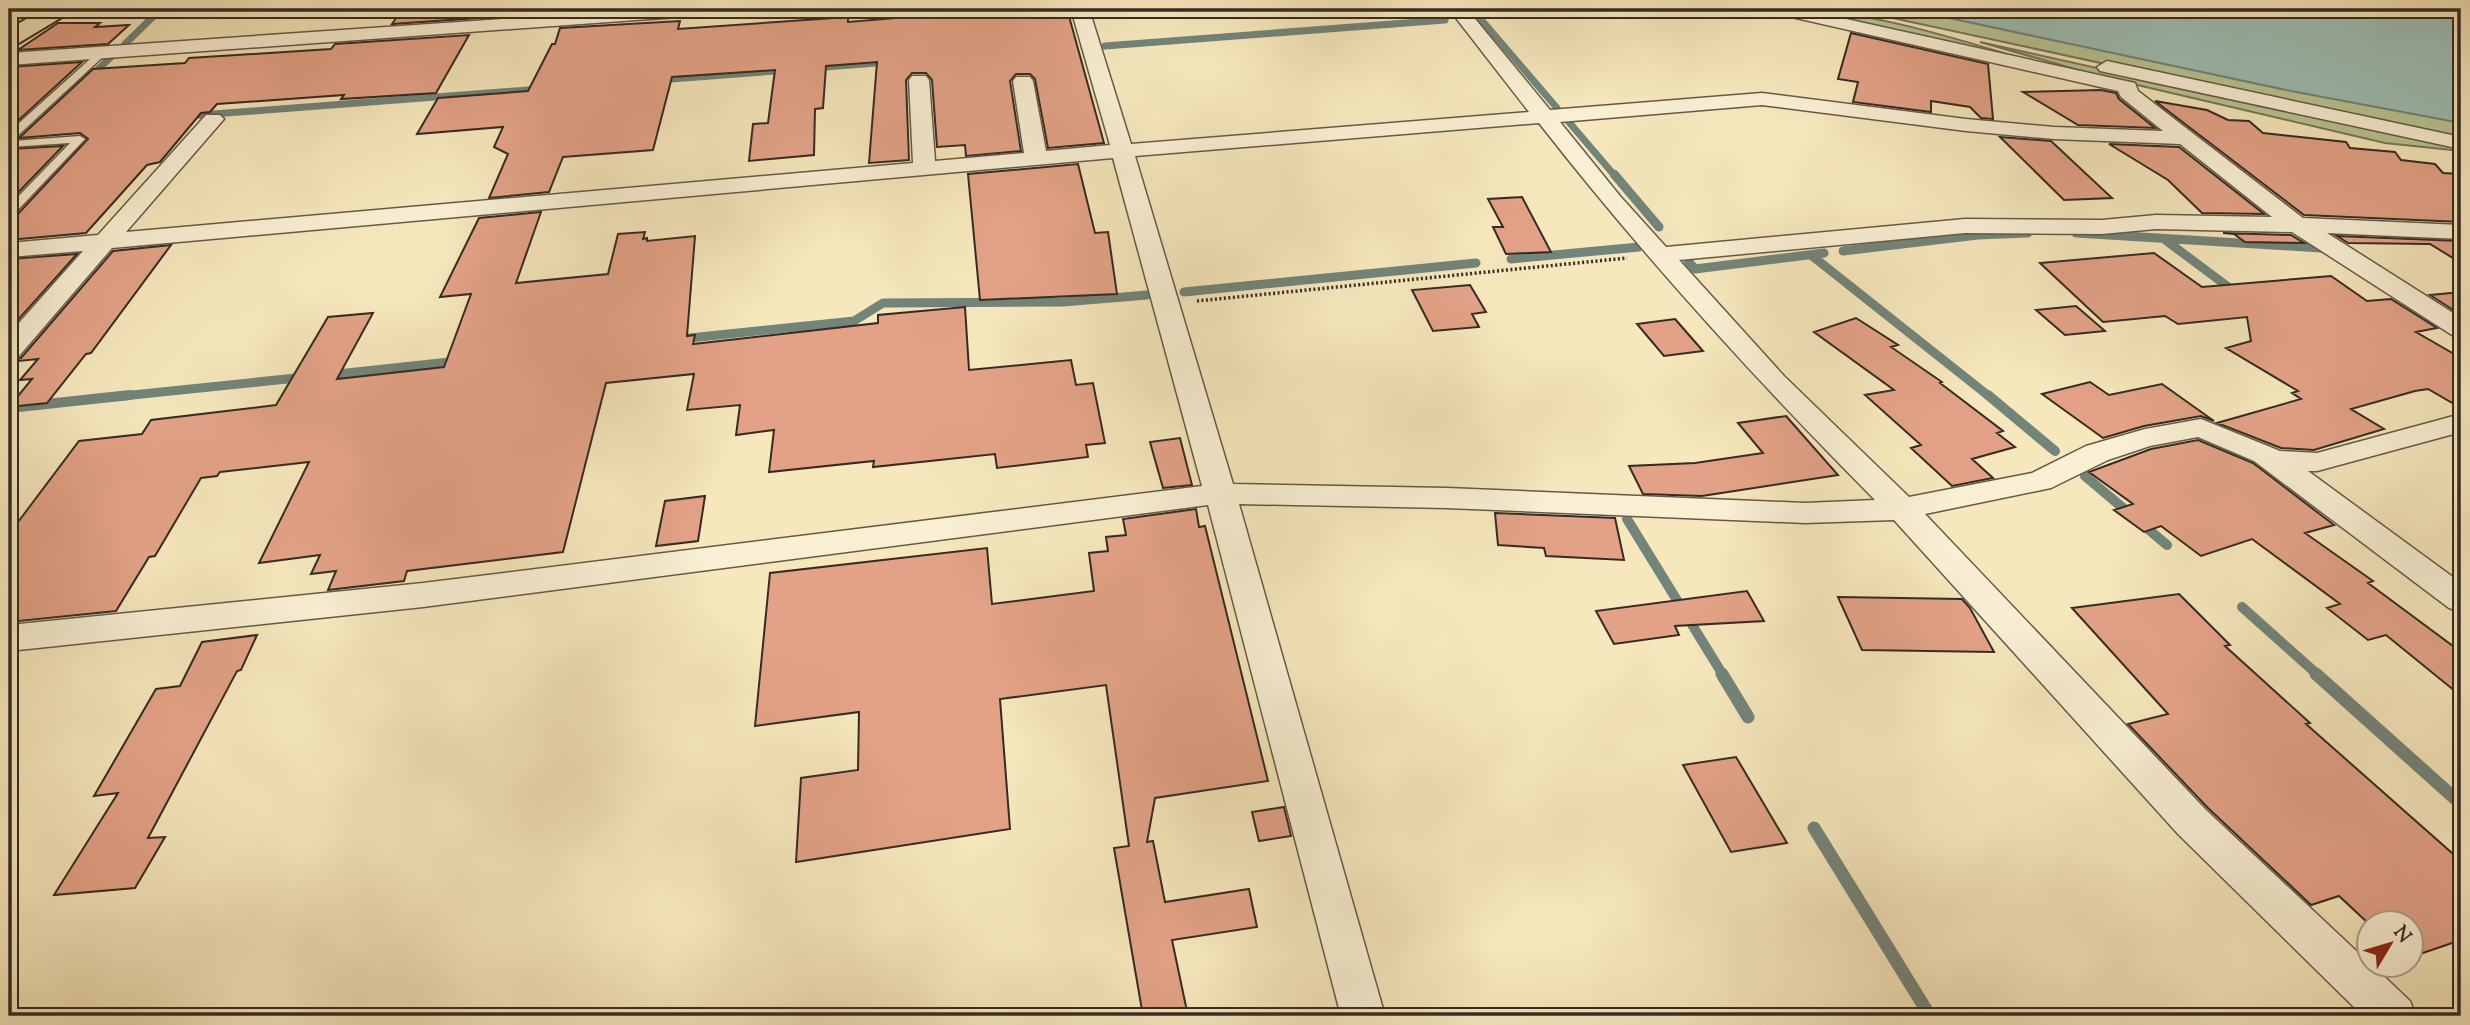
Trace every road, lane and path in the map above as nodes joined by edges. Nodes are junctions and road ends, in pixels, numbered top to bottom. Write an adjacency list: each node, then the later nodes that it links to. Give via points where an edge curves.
1 (59, 9): 8 (highway)
2 (720, 9): 9 (street)
3 (1080, 9): 20 (street)
4 (1458, 9): 14 (street)
5 (1778, 9): 13 (street)
6 (1839, 9): 7 (street)
7 (1948, 32): 13 (street); 18 (street)
8 (9, 39)
9 (103, 53): 10 (street); 16 (lane)
10 (9, 59)
11 (919, 80): 23 (street)
12 (1023, 81): 22 (street)
13 (2128, 87): 17 (street, via 2128,93); 21 (street, via 2398,148)
14 (1545, 116): 17 (street, via 1762,99 1966,125); 20 (street); 29 (street)
15 (214, 119): 27 (street)
16 (9, 138)
17 (2186, 138): 25 (street)
18 (2461, 143)
19 (9, 144): 24 (lane, via 80,139)
20 (1120, 151): 22 (street); 30 (street)
21 (2461, 154)
22 (1036, 159): 23 (street)
23 (924, 169): 27 (street)
24 (9, 213)
25 (2297, 225): 26 (street); 29 (street, via 1965,226); 31 (street)
26 (2461, 232)
27 (103, 241): 28 (street); 32 (street)
28 (9, 250)
29 (1658, 255): 30 (path); 36 (street, via 1774,382)
30 (1168, 304): 35 (street)
31 (2461, 328)
32 (9, 350)
33 (2461, 423): 34 (street, via 2317,462)
34 (2274, 460): 36 (street, via 2201,428 2097,453 2040,481); 37 (street)
35 (1219, 494): 36 (street, via 1805,513); 38 (street, via 423,595); 39 (street)
36 (1902, 509): 40 (street, via 2192,822)
37 (2461, 600)
38 (9, 638)
39 (1363, 1016)
40 (2394, 1016)

